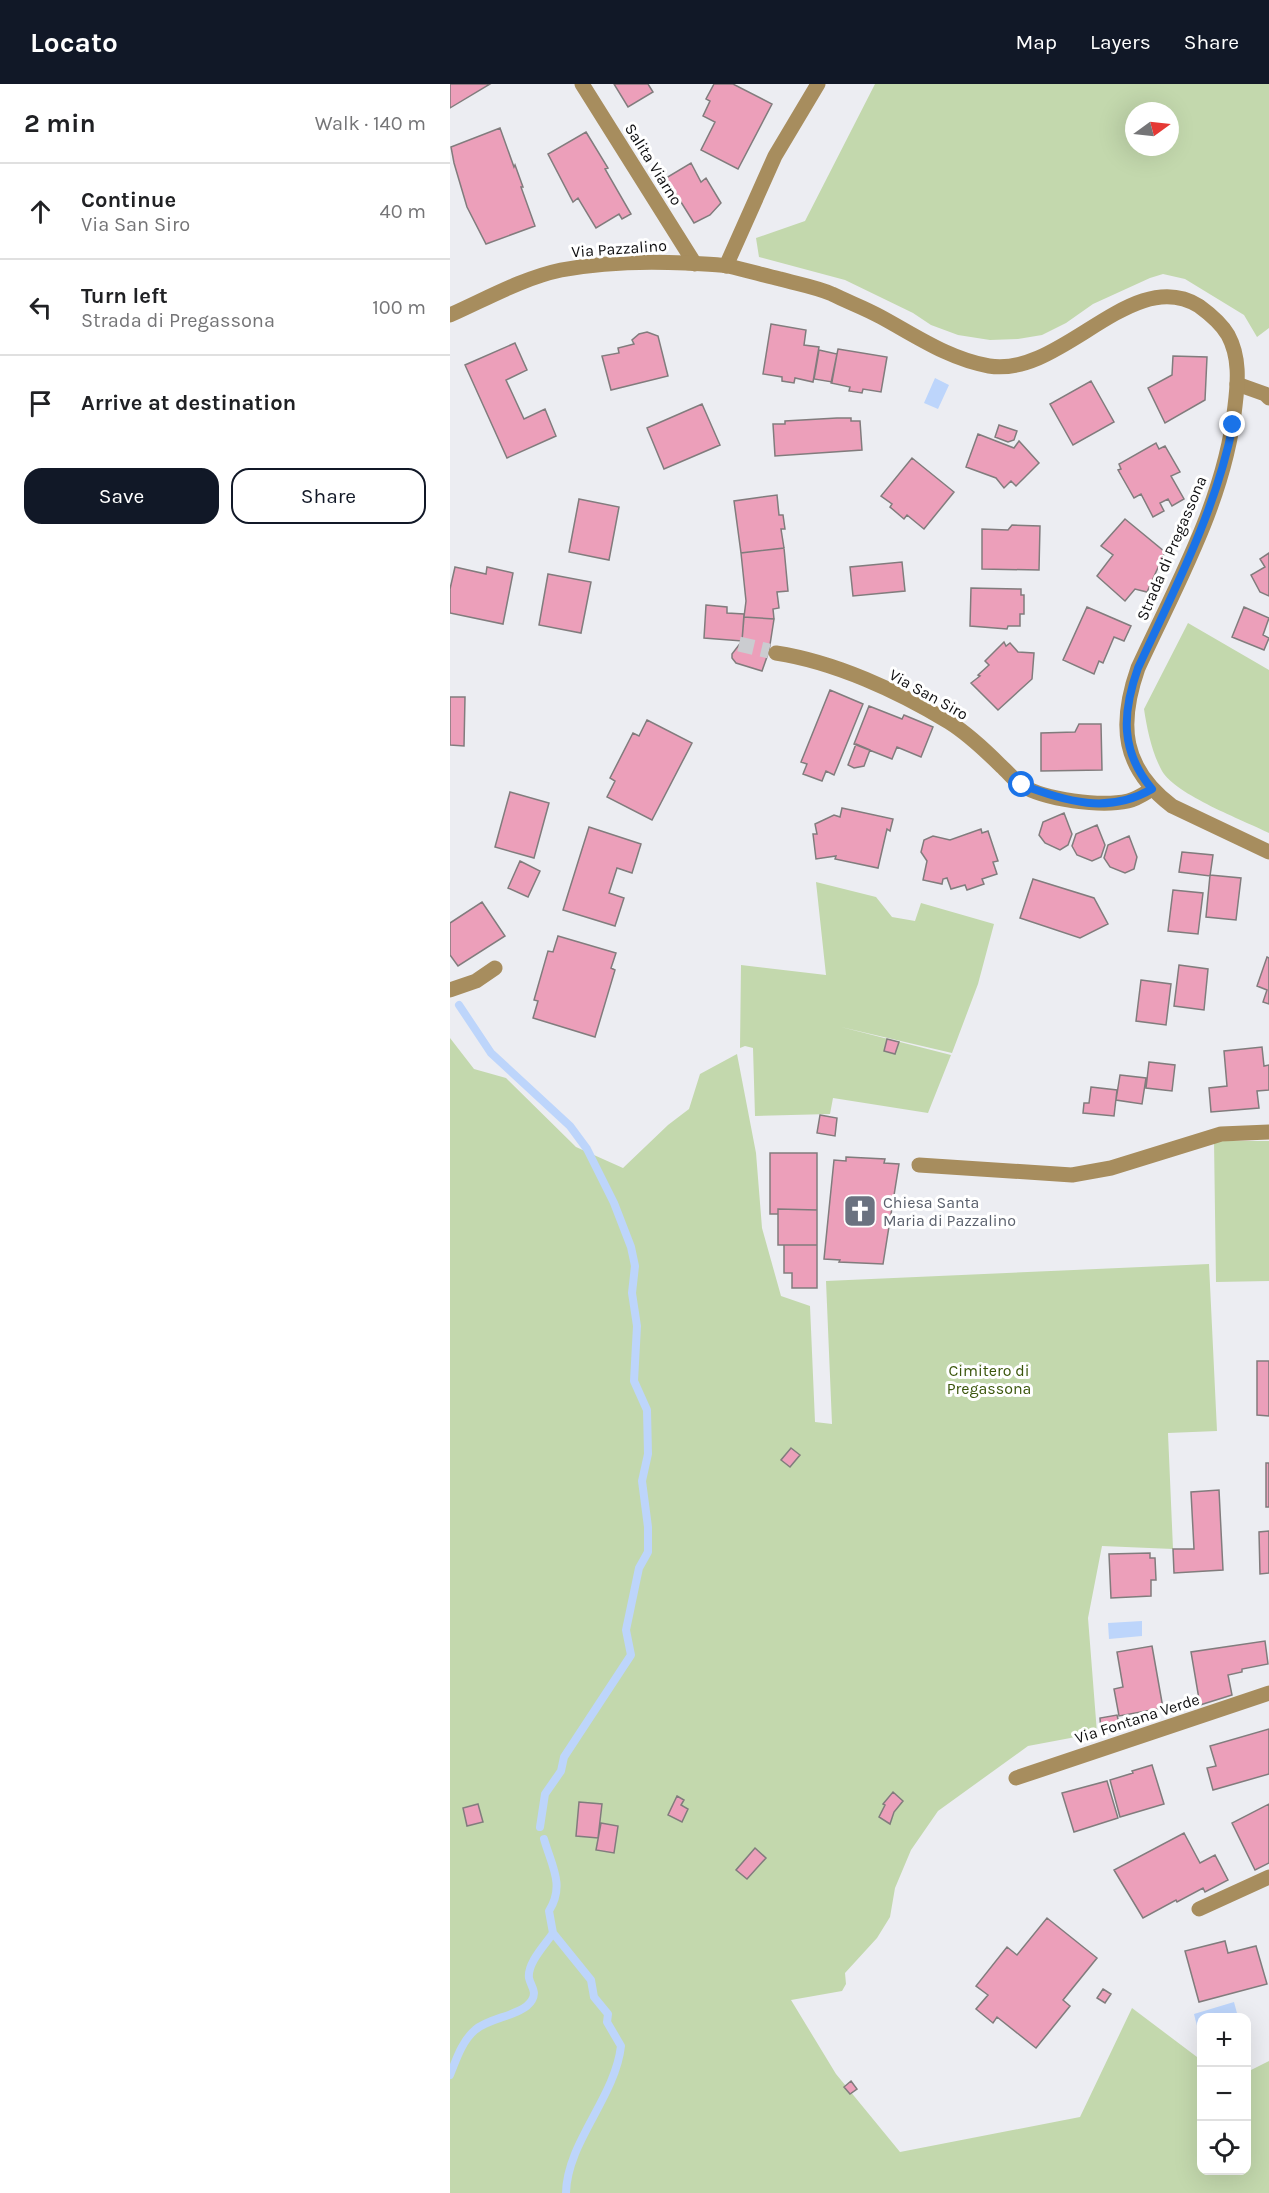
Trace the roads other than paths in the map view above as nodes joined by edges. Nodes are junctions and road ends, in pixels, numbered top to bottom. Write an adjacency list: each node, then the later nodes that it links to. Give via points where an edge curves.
1 (582, 84): 3 (street, Salita Viarno)
2 (818, 84): 4 (street, via 775,156)
3 (695, 264): 4 (street, Via Pazzalino); 5 (street, Via Pazzalino, via 628,262 559,270)
4 (726, 266): 6 (street, Strada di Pregassona, via 822,290 933,346 975,363 1000,367 1038,359 1141,301 1179,298 1213,317 1228,335 1236,355)
5 (450, 315)
6 (1237, 384): 7 (street); 9 (street, Strada di Pregassona, via 1233,425 1219,483 1129,692 1125,721 1129,746)
7 (1269, 398)
8 (776, 653): 9 (street, Via San Siro, via 822,663 926,709 973,740 1031,789 1059,798 1110,803 1135,799)
9 (1152, 789): 10 (street, Strada di Pregassona, via 1172,806)
10 (1269, 852)
11 (495, 968): 12 (street, via 476,981)
12 (450, 990)
13 (1269, 1132): 14 (street, via 1208,1137 1111,1168 1072,1175)
14 (919, 1166)
15 (1269, 1693): 16 (street, Via Fontana Verde)
16 (1016, 1778)
17 (1269, 1877): 18 (street)
18 (1199, 1909)

